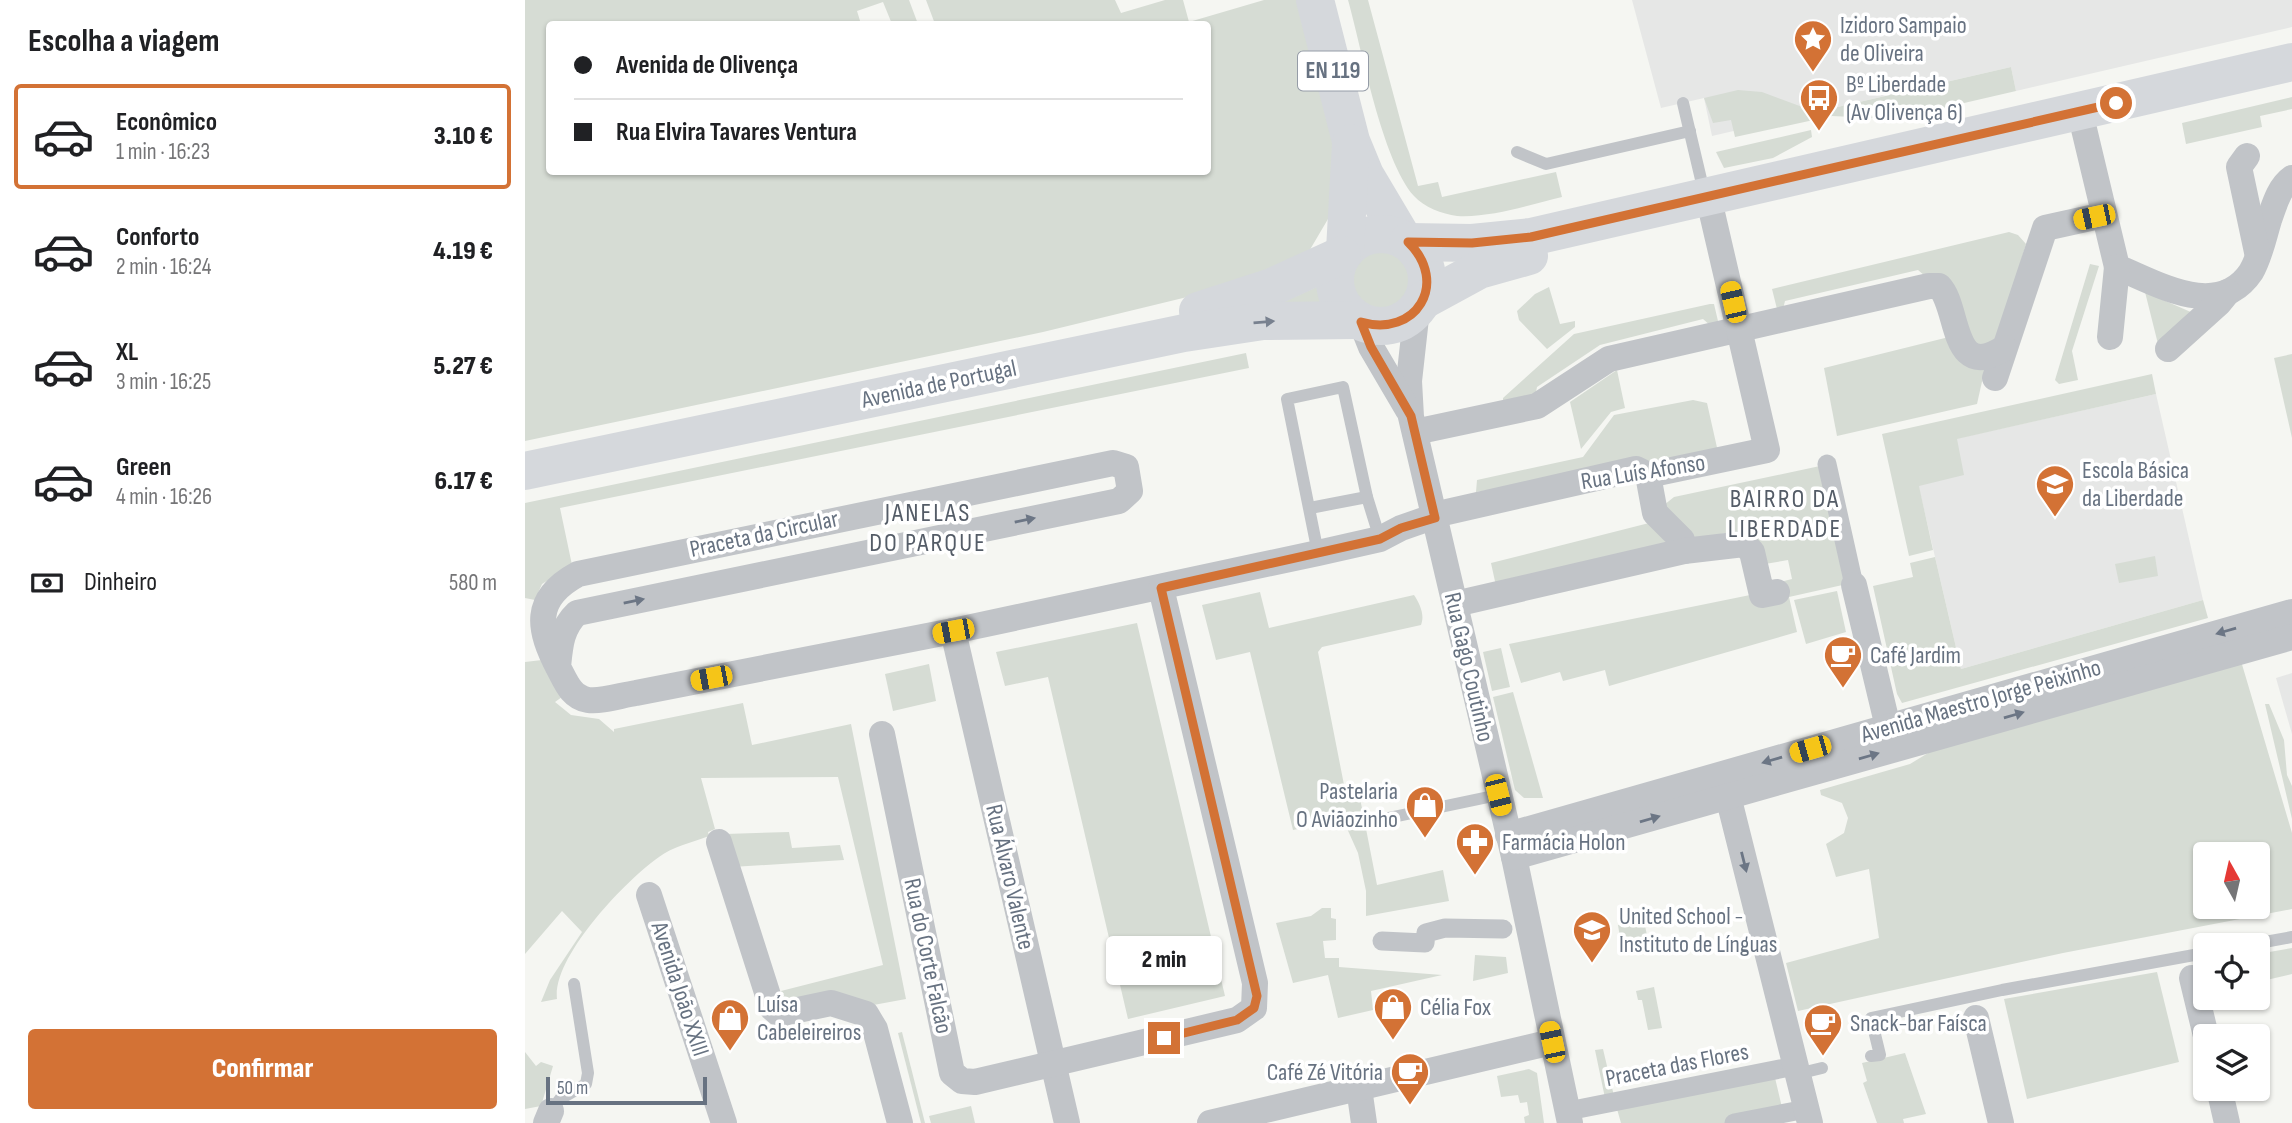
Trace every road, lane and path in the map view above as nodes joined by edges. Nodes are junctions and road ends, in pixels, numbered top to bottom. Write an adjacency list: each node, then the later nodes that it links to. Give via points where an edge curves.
1 (1315, 0): 7 (main road, EN 119)
2 (2292, 62): 12 (main road)
3 (2292, 81): 5 (main road)
4 (1683, 103): 6 (lane)
5 (2084, 129): 12 (main road); 13 (street)
6 (1690, 131): 8 (lane, via 1546,163); 12 (lane)
7 (1351, 141): 14 (main road, EN 119); 15 (main road, EN 119)
8 (1517, 152)
9 (2246, 156): 16 (street, via 2239,167)
10 (2292, 178): 11 (street, via 2285,183)
11 (2284, 203): 16 (street)
12 (1709, 204): 14 (main road, via 1531,237 1472,243); 19 (main road, via 1503,262 1458,279); 21 (street)
13 (2105, 215): 17 (street); 23 (street, via 2045,228)
14 (1405, 240): 15 (main road, via 1372,234); 19 (main road, via 1424,263 1427,288)
15 (1343, 252): 20 (main road, via 1335,268 1337,297); 27 (main road, Avenida de Portugal, via 1272,287 1193,312)
16 (2258, 254): 18 (street, via 2250,273)
17 (2117, 267): 18 (street, via 2192,297); 22 (street)
18 (2228, 292): 24 (street)
19 (1420, 305): 20 (main road, via 1406,319 1391,325); 26 (street, Rua Gago Coutinho, via 1409,381)
20 (1359, 321): 26 (street, Rua Gago Coutinho); 29 (main road, Avenida de Portugal, one-way to 20, via 1184,333 1263,321)
21 (1739, 329): 23 (street, via 1929,285 1946,293 1958,342 1973,355 1991,356); 26 (street, via 1609,359 1537,406); 30 (street, Rua Luís Afonso, via 1767,450)
22 (2110, 337)
23 (2004, 348): 25 (street)
24 (2168, 349)
25 (1995, 378)
26 (1413, 424): 34 (street, Rua Gago Coutinho)
27 (525, 453)
28 (1827, 464): 42 (street)
29 (525, 471)
30 (1648, 475): 34 (street, Rua Luís Afonso, via 1636,469); 38 (street, via 1655,513 1682,540)
31 (1367, 497): 33 (lane); 33 (lane, via 1343,387 1287,399); 35 (lane)
32 (921, 501): 36 (street); 36 (street, Praceta da Circular, one-way to 32, via 1119,501 1131,491 1126,467 1113,463); 37 (street, Praceta da Circular)
33 (1310, 508): 39 (lane)
34 (1435, 518): 35 (street, Rua Luís Afonso); 45 (street, Rua Gago Coutinho)
35 (1380, 539): 39 (street, Rua Luís Afonso)
36 (929, 540): 41 (street)
37 (715, 544): 40 (street, Praceta da Circular); 41 (street)
38 (1684, 551): 44 (street, via 1744,544 1752,552 1762,595); 45 (street)
39 (1318, 554): 43 (street, Rua Luís Afonso)
40 (578, 574): 46 (street, via 576,589); 48 (street, Praceta da Circular, via 555,590)
41 (723, 583): 46 (street, one-way to 41)
42 (1854, 585): 52 (street, via 1858,644)
43 (1161, 588): 49 (street, Rua Luís Afonso); 71 (street, via 1255,983 1254,1008 1237,1020)
44 (1777, 592)
45 (1455, 604): 54 (street, Rua Gago Coutinho)
46 (587, 610): 51 (street, via 569,621)
47 (2292, 612): 52 (street, Avenida Maestro Jorge Peixinho, one-way to 52)
48 (543, 613): 51 (street, Rua Luís Afonso, via 547,649)
49 (953, 631): 51 (street, Rua Luís Afonso, via 588,700 570,690); 71 (street, Rua Álvaro Valente)
50 (2292, 637): 55 (street, Avenida Maestro Jorge Peixinho, one-way to 50)
51 (558, 667)
52 (1888, 727): 58 (street, Avenida Maestro Jorge Peixinho, one-way to 58)
53 (882, 734): 71 (street, Rua do Corte Falcão, via 952,1073 962,1082 975,1082)
54 (1498, 795): 56 (lane); 58 (street, Rua Gago Coutinho)
55 (1728, 796): 58 (street, Avenida Maestro Jorge Peixinho, one-way to 55); 72 (street, one-way to 72)
56 (1374, 821)
57 (719, 842): 79 (street, via 772,1008 779,1014 831,1003 866,1014 876,1029)
58 (1511, 846): 69 (street, Rua Gago Coutinho)
59 (649, 895): 78 (street, Avenida João XXIII)
60 (1503, 929): 62 (street, via 1445,928 1426,933 1425,943)
61 (2292, 937): 63 (lane)
62 (1382, 941)
63 (2270, 941)
64 (2193, 955): 70 (lane, via 1871,1018 1879,1055)
65 (2192, 978): 68 (street)
66 (574, 984): 76 (lane, via 589,1073 586,1084 560,1099)
67 (1976, 1018): 84 (street)
68 (2203, 1024)
69 (1552, 1042): 73 (street); 77 (street, Rua Gago Coutinho)
70 (1871, 1056)
71 (1054, 1065): 80 (street, Rua Álvaro Valente)
72 (1805, 1070): 75 (street); 77 (street, Praceta das Flores)
73 (1359, 1088): 81 (street); 82 (street)
74 (2222, 1101): 85 (street)
75 (1808, 1116): 83 (street)
76 (549, 1117)
77 (1569, 1117)
78 (724, 1123)
79 (900, 1123)
80 (1067, 1123)
81 (1210, 1123)
82 (1364, 1123)
83 (1734, 1123)
84 (2001, 1123)
85 (2227, 1123)

